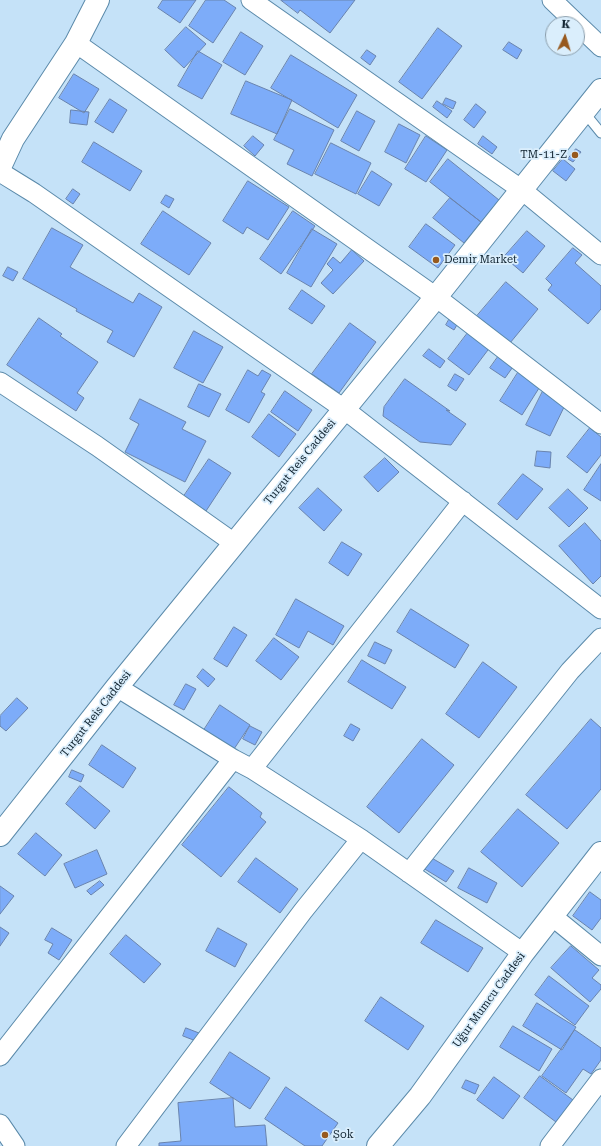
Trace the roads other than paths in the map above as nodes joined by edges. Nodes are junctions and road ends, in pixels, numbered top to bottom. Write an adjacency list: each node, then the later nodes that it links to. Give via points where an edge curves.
1 (98, 0): 6 (street)
2 (250, 0): 13 (street)
3 (552, 0): 4 (street)
4 (569, 16)
5 (585, 32): 7 (street)
6 (76, 43): 11 (street, via 13,139); 15 (street)
7 (601, 47)
8 (601, 90): 9 (street, Turgut Reis Caddesi)
9 (584, 112): 10 (lane); 13 (street, Turgut Reis Caddesi)
10 (601, 133)
11 (0, 167)
12 (0, 172): 17 (street)
13 (522, 190): 14 (street); 15 (street, Turgut Reis Caddesi)
14 (601, 255)
15 (436, 297): 17 (street, Turgut Reis Caddesi); 18 (street)
16 (0, 382): 20 (street, via 97,446)
17 (344, 408): 19 (street); 20 (street, Turgut Reis Caddesi)
18 (601, 424)
19 (463, 501): 21 (street); 25 (street)
20 (234, 543): 23 (street, Turgut Reis Caddesi)
21 (601, 609)
22 (601, 638): 29 (street, via 570,671)
23 (117, 687): 24 (street); 26 (street, Turgut Reis Caddesi)
24 (234, 759): 25 (street); 33 (street)
25 (252, 770): 27 (street)
26 (0, 835)
27 (362, 839): 29 (street); 37 (street, via 303,911)
28 (601, 853): 30 (street, Uğur Mumcu Caddesi)
29 (409, 873): 31 (street)
30 (552, 916): 31 (street, Uğur Mumcu Caddesi); 32 (street)
31 (523, 953): 38 (street, Uğur Mumcu Caddesi, via 420,1096)
32 (601, 956)
33 (0, 1056)
34 (601, 1080): 39 (street)
35 (0, 1124): 36 (street)
36 (15, 1146)
37 (126, 1146)
38 (378, 1146)
39 (550, 1146)

